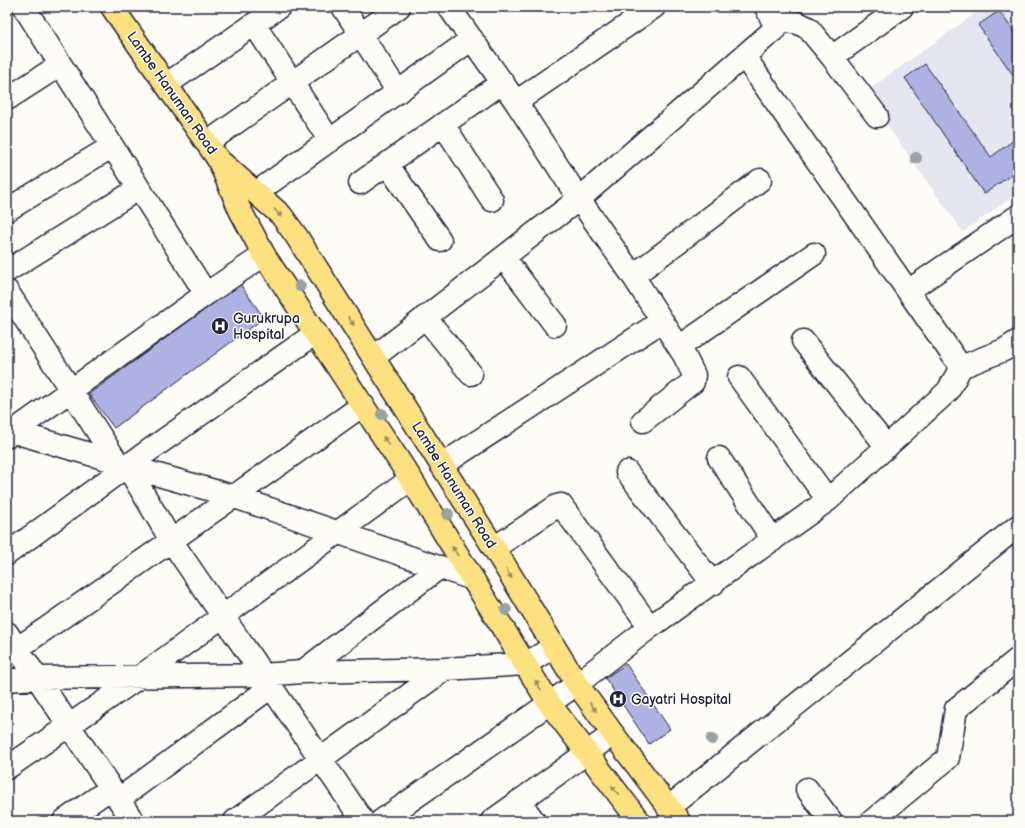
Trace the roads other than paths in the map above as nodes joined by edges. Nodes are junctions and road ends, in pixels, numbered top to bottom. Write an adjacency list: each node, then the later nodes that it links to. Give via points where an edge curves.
1 (24, 7): 15 (street)
2 (112, 7): 18 (main road, Lambe Hanuman Road)
3 (279, 7): 10 (street)
4 (343, 7): 11 (street)
5 (399, 7): 11 (street)
6 (654, 7): 21 (street)
7 (902, 7): 14 (street)
8 (458, 10): 12 (street)
9 (769, 13): 13 (street, via 776,28); 14 (street, via 803,25)
10 (254, 24): 16 (street); 18 (street)
11 (360, 35): 16 (street); 19 (street)
12 (472, 39): 17 (street); 19 (street)
13 (744, 56): 32 (street); 43 (street)
14 (832, 57): 22 (street)
15 (60, 65): 20 (street); 25 (street)
16 (291, 82): 24 (street); 26 (street)
17 (503, 82): 21 (street); 23 (street)
18 (167, 84): 26 (main road, Lambe Hanuman Road)
19 (398, 92): 24 (street)
20 (7, 99)
21 (516, 102): 32 (street)
22 (877, 116)
23 (442, 124): 27 (street); 33 (street)
24 (330, 141): 31 (street)
25 (111, 147): 30 (street); 34 (street)
26 (213, 151): 31 (main road, Lambe Hanuman Road); 38 (main road, Lambe Hanuman Road)
27 (386, 164): 29 (street); 36 (street)
28 (760, 180): 41 (street)
29 (360, 183)
30 (138, 189): 40 (street); 44 (street)
31 (257, 192): 52 (main road, Lambe Hanuman Road, one-way to 52, via 281,215 297,237)
32 (579, 199): 39 (street); 41 (street)
33 (492, 200)
34 (7, 210)
35 (1018, 216): 43 (street)
36 (440, 240)
37 (814, 254): 51 (street)
38 (264, 255): 44 (street); 48 (main road, Lambe Hanuman Road)
39 (504, 258): 45 (street); 47 (street)
40 (7, 270)
41 (633, 276): 46 (street)
42 (7, 291): 56 (street)
43 (908, 291): 53 (street)
44 (206, 294): 56 (street)
45 (425, 317): 52 (street); 54 (street)
46 (662, 321): 51 (street); 63 (street)
47 (555, 325)
48 (316, 333): 57 (main road, Lambe Hanuman Road); 62 (street)
49 (803, 341): 60 (street)
50 (1018, 341): 53 (street, via 1009,348)
51 (679, 347): 58 (street, via 694,375 693,382)
52 (374, 357): 63 (main road, Lambe Hanuman Road)
53 (961, 367): 60 (street, via 948,391)
54 (471, 374)
55 (740, 377): 67 (street)
56 (71, 391): 59 (street); 62 (street)
57 (363, 405): 65 (main road, Lambe Hanuman Road, one-way to 57); 66 (street)
58 (643, 421)
59 (9, 433): 62 (street)
60 (887, 446): 67 (street)
61 (719, 458): 70 (street)
62 (122, 464): 66 (street); 71 (street); 73 (street)
63 (442, 465): 72 (main road, Lambe Hanuman Road)
64 (627, 472): 76 (street)
65 (411, 478): 69 (street); 75 (main road, Lambe Hanuman Road, one-way to 65)
66 (232, 496): 69 (street); 71 (street)
67 (828, 500): 70 (street)
68 (1018, 526): 99 (street)
69 (336, 532): 74 (street); 77 (street)
70 (773, 540): 76 (street)
71 (172, 542): 77 (street); 79 (street)
72 (494, 548): 78 (street, via 562,505); 80 (main road, Lambe Hanuman Road, one-way to 80)
73 (7, 554)
74 (440, 567): 75 (street); 84 (street)
75 (473, 579): 82 (main road, Lambe Hanuman Road)
76 (713, 584): 78 (street)
77 (222, 616): 85 (street); 88 (street)
78 (650, 627): 89 (street)
79 (12, 641): 86 (street)
80 (554, 647): 82 (street); 89 (main road, Lambe Hanuman Road)
81 (1018, 659): 100 (street, via 956,710 948,758)
82 (525, 664): 83 (street); 90 (main road, Lambe Hanuman Road, one-way to 82)
83 (445, 669): 84 (street); 94 (street)
84 (302, 672): 88 (street)
85 (141, 676): 86 (street); 88 (street); 91 (street)
86 (38, 678): 87 (street); 91 (street)
87 (7, 680)
88 (267, 681): 94 (street); 97 (street)
89 (577, 684): 90 (street); 92 (main road, Lambe Hanuman Road, one-way to 92)
90 (550, 703): 93 (main road, Lambe Hanuman Road); 105 (street)
91 (68, 725): 95 (street); 97 (street)
92 (613, 734): 93 (street); 99 (main road, Lambe Hanuman Road)
93 (586, 754): 98 (street); 108 (main road, Lambe Hanuman Road, one-way to 93)
94 (321, 759): 103 (street); 104 (street)
95 (7, 768)
96 (807, 789): 109 (street)
97 (115, 793): 101 (street); 102 (street)
98 (519, 801): 106 (street); 107 (street)
99 (674, 814)
100 (894, 814): 110 (street)
101 (64, 821)
102 (133, 821)
103 (235, 821)
104 (363, 821)
105 (381, 821)
106 (492, 821)
107 (534, 821)
108 (638, 821)
109 (831, 821)
110 (872, 821)

